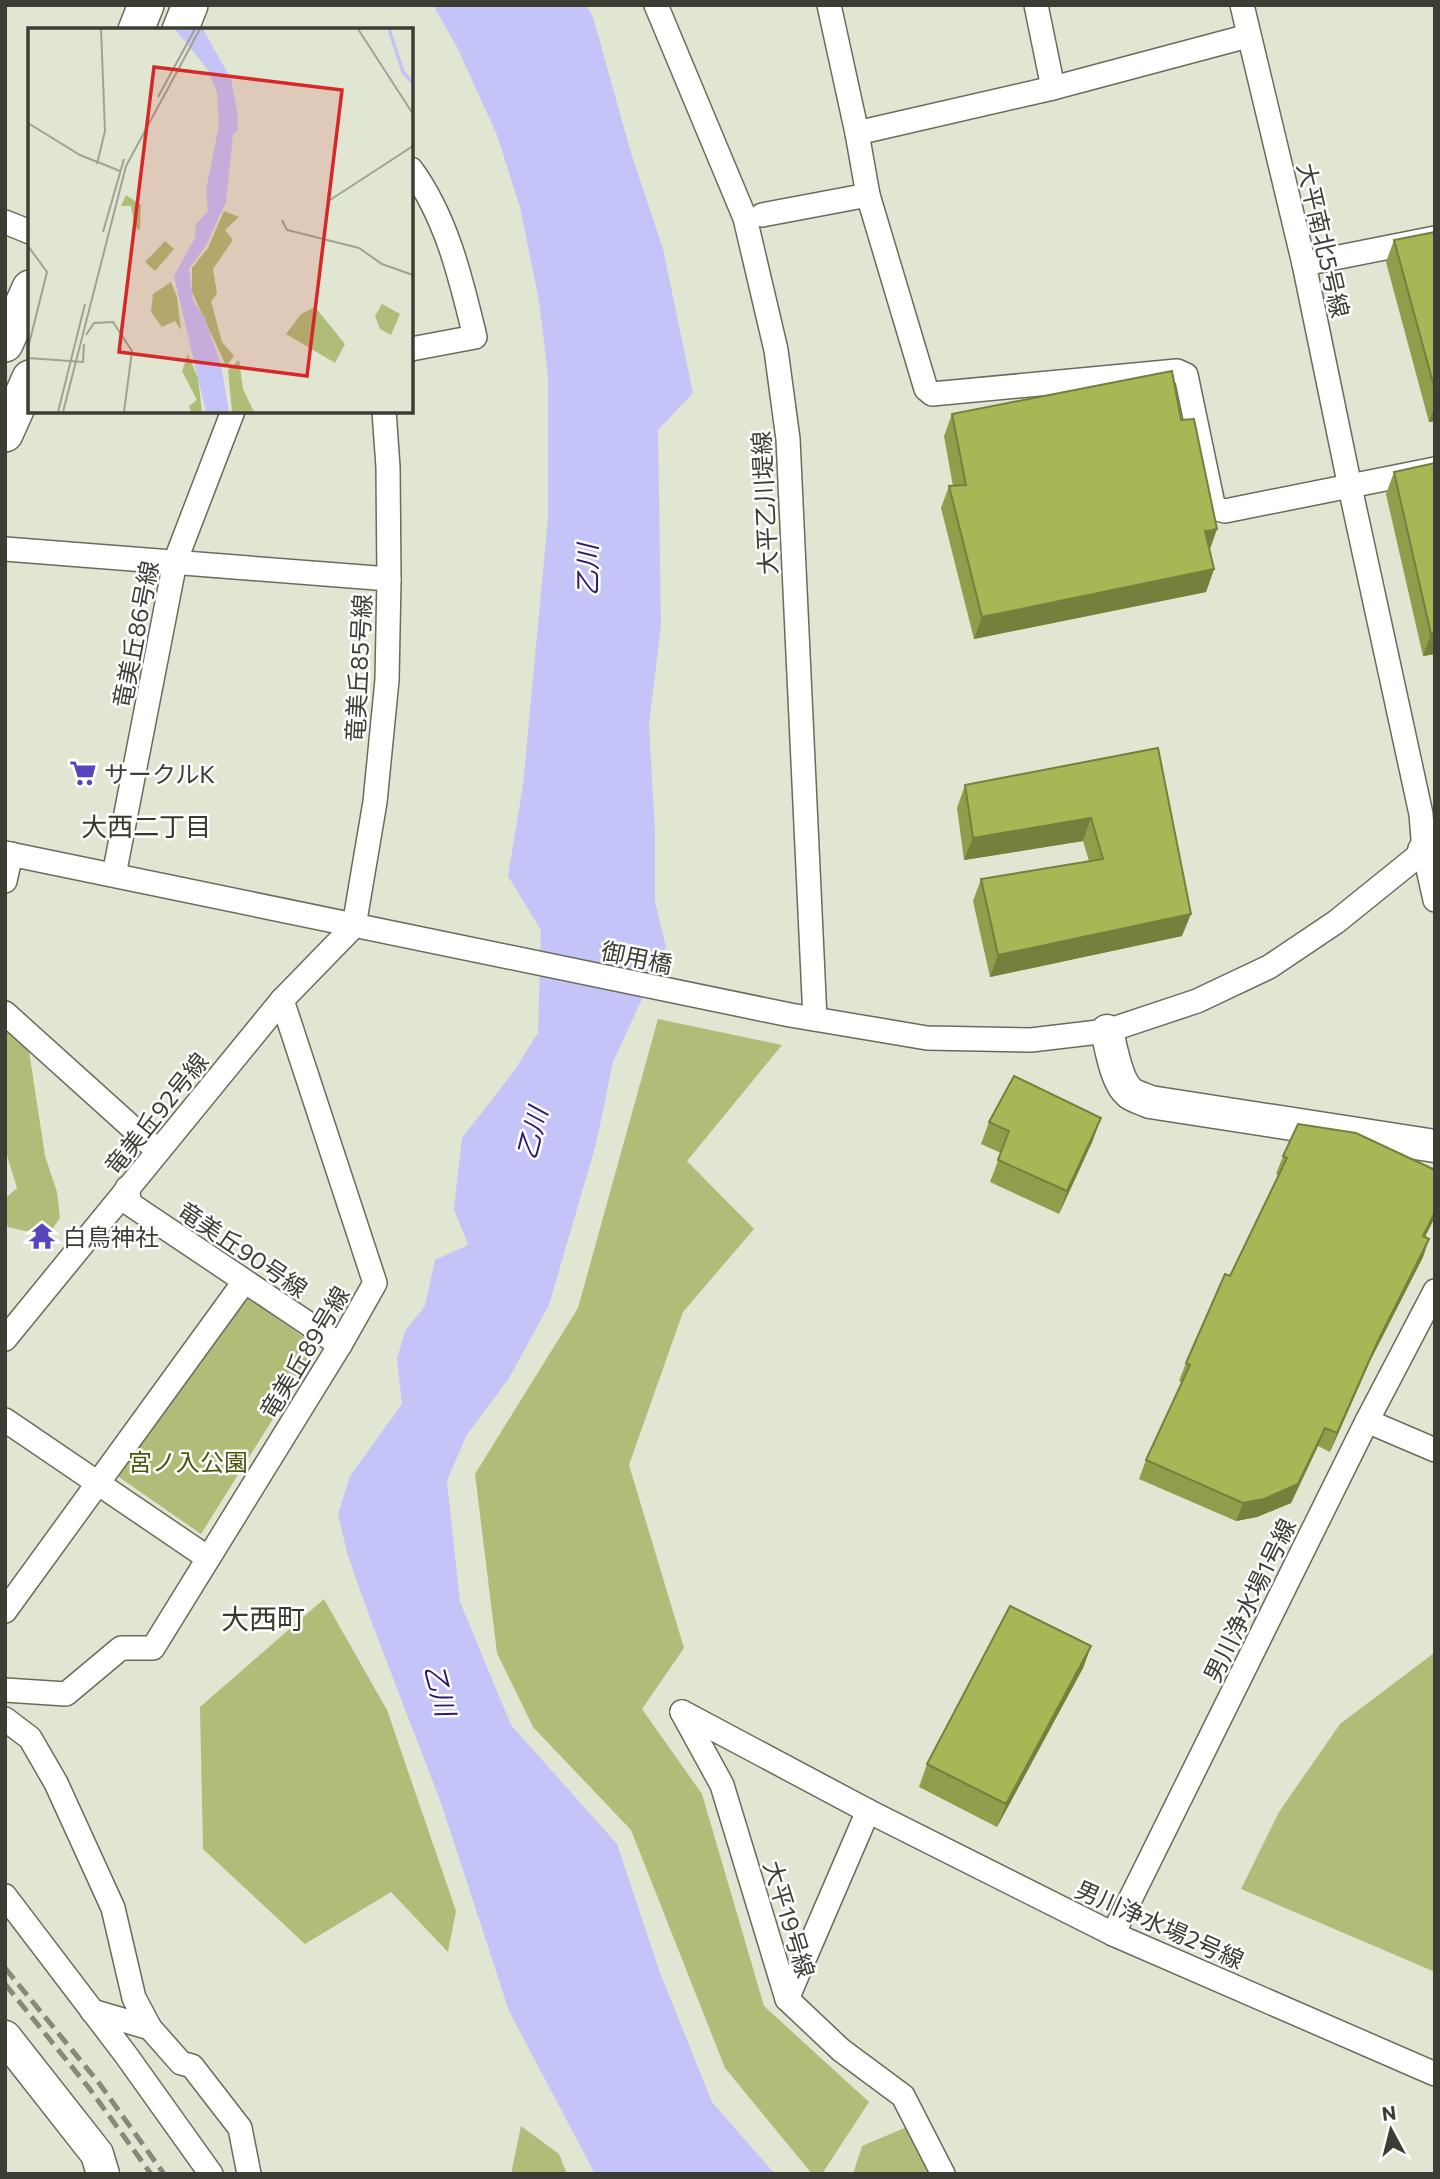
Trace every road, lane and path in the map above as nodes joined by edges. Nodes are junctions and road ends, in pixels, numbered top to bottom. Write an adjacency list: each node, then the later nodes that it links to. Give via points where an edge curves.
1 (146, 5): 7 (main road)
2 (190, 5): 8 (main road)
3 (656, 5): 39 (street, 大平乙川堤線, via 745,218 776,350 788,439)
4 (830, 5): 11 (street)
5 (1036, 5): 10 (street)
6 (1242, 5): 9 (street, 大平南北5号線)
7 (137, 28)
8 (181, 28)
9 (1248, 36): 10 (street); 18 (street, 大平南北5号線)
10 (1053, 88): 11 (street)
11 (857, 133): 13 (street)
12 (413, 172): 21 (street, via 446,235 475,337)
13 (868, 195): 14 (street); 27 (street, via 926,389 932,394 1177,372 1186,375 1217,509)
14 (762, 215)
15 (5, 222): 16 (street)
16 (28, 231)
17 (1435, 237): 18 (street)
18 (1304, 264): 27 (street, 大平南北5号線)
19 (28, 292): 20 (main road)
20 (5, 344)
21 (413, 349)
22 (28, 382): 25 (main road)
23 (232, 413): 29 (street, 竜美丘86号線)
24 (384, 413): 30 (street, 竜美丘85号線)
25 (5, 434)
26 (1435, 469): 27 (street)
27 (1350, 487): 31 (street, 大平南北5号線)
28 (5, 549): 29 (street)
29 (175, 562): 30 (street); 33 (street, 竜美丘86号線)
30 (390, 579): 36 (street, 竜美丘85号線, via 378,775)
31 (1431, 848): 35 (street); 40 (street, 御用橋, via 1269,967 1197,1001)
32 (8, 853): 33 (street, 御用橋); 34 (street)
33 (114, 875): 36 (street, 御用橋)
34 (5, 881)
35 (1435, 900)
36 (354, 926): 37 (street, 竜美丘92号線); 39 (street, 御用橋)
37 (282, 1000): 42 (street, 竜美丘92号線); 47 (street, 竜美丘89号線, via 375,1283)
38 (5, 1013): 42 (street)
39 (815, 1018): 40 (street, 御用橋, via 928,1038 1031,1040)
40 (1107, 1031): 41 (street, via 1125,1087 1150,1102)
41 (1435, 1146)
42 (158, 1151): 43 (street, 竜美丘92号線)
43 (127, 1188): 44 (street, 竜美丘90号線, via 130,1204); 46 (street, 竜美丘92号線)
44 (244, 1282): 47 (street, 竜美丘90号線); 51 (street)
45 (1435, 1291): 49 (street, 男川浄水場1号線)
46 (5, 1339)
47 (340, 1346): 52 (street, 竜美丘89号線)
48 (5, 1420): 51 (street)
49 (1367, 1421): 50 (street); 59 (street, 男川浄水場1号線)
50 (1435, 1450)
51 (97, 1483): 52 (street); 53 (street)
52 (208, 1558): 54 (street, 竜美丘89号線, via 153,1648 121,1648 66,1694)
53 (5, 1611)
54 (5, 1690)
55 (682, 1712): 57 (street, 男川浄水場2号線); 60 (street, 大平19号線, via 722,1785)
56 (5, 1719): 62 (street, via 30,1738 56,1783 113,1908 134,1998)
57 (868, 1811): 59 (street, 男川浄水場2号線); 60 (street)
58 (5, 1896): 61 (street)
59 (1113, 1934): 64 (street, 男川浄水場2号線)
60 (787, 1999): 68 (street, 大平19号線, via 841,2050 903,2096)
61 (92, 2011): 62 (street); 66 (street)
62 (150, 2028): 67 (street, via 181,2063 192,2066 240,2128)
63 (5, 2037): 65 (street, via 97,2154)
64 (1435, 2074)
65 (103, 2174)
66 (211, 2174)
67 (249, 2174)
68 (943, 2174)

